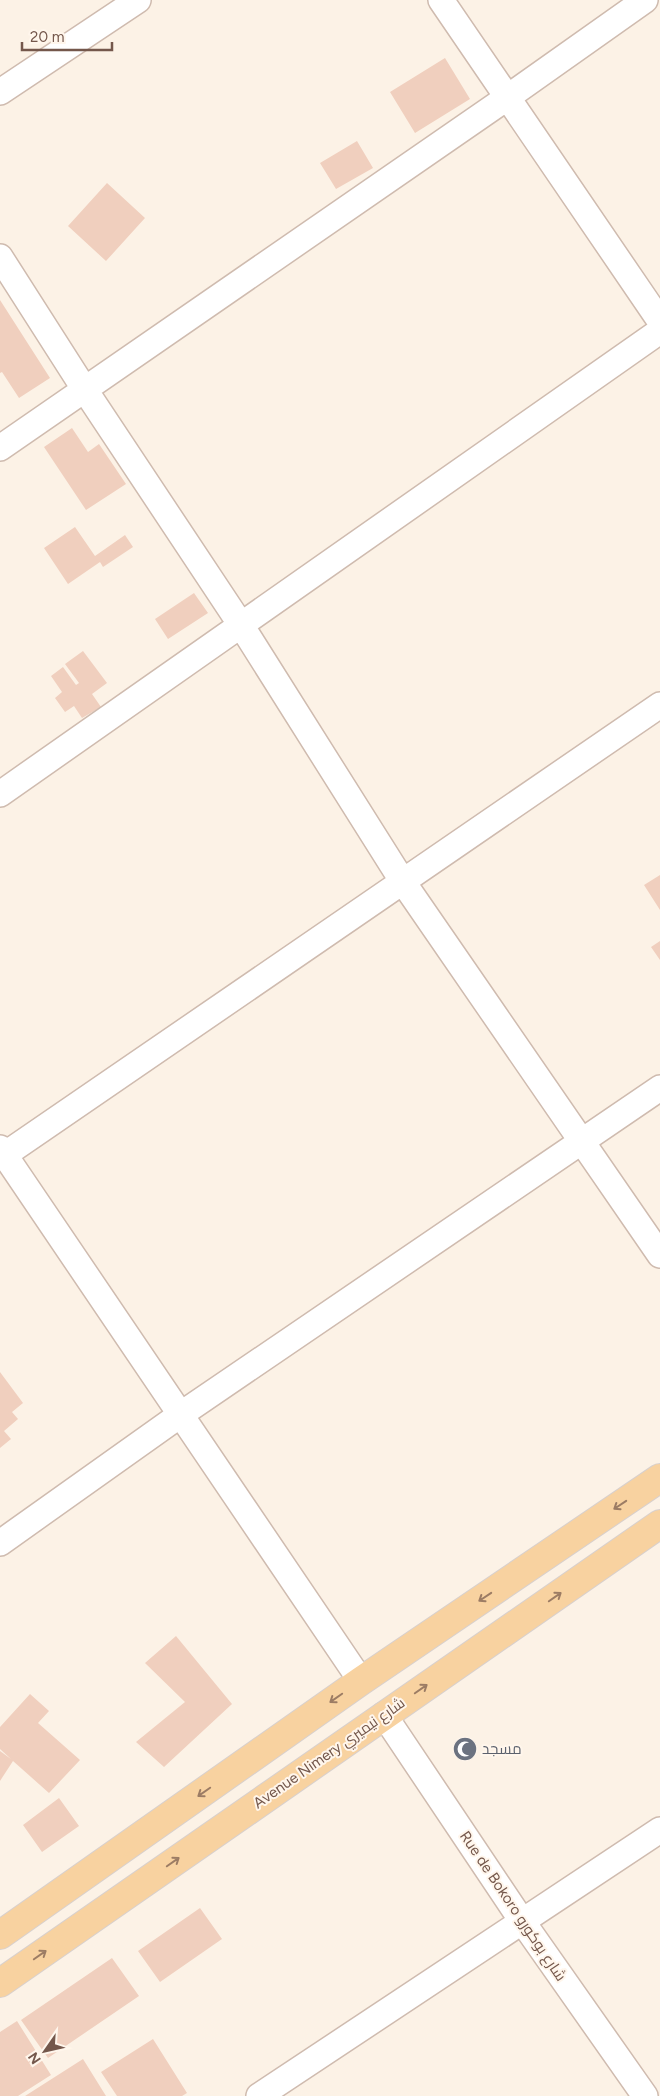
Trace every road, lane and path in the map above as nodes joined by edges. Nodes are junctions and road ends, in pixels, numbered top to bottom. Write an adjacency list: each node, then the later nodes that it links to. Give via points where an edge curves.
1 (138, 0): 4 (street)
2 (441, 0): 5 (street)
3 (645, 0): 5 (street)
4 (0, 92)
5 (508, 97): 7 (street); 9 (street)
6 (0, 257): 9 (street)
7 (660, 321)
8 (660, 331): 11 (street)
9 (84, 390): 10 (street); 11 (street)
10 (0, 448)
11 (241, 625): 13 (street); 14 (street)
12 (660, 705): 14 (street)
13 (0, 794)
14 (403, 882): 16 (street); 17 (street)
15 (660, 1088): 16 (street)
16 (583, 1141): 18 (street); 19 (street)
17 (2, 1153): 19 (street)
18 (660, 1255)
19 (180, 1415): 22 (street); 23 (street)
20 (660, 1478): 23 (main road, one-way to 23)
21 (660, 1524): 24 (main road, Avenue Nimery شارع نيميري, one-way to 21)
22 (0, 1543)
23 (361, 1681): 27 (main road, one-way to 27)
24 (384, 1715): 26 (street, Rue de Bokoro شارع بوكورو); 28 (main road, Avenue Nimery شارع نيميري, one-way to 24)
25 (660, 1830): 26 (street)
26 (522, 1921): 29 (street); 30 (street, Rue de Bokoro شارع بوكورو)
27 (0, 1935)
28 (0, 1983)
29 (259, 2096)
30 (645, 2096)

